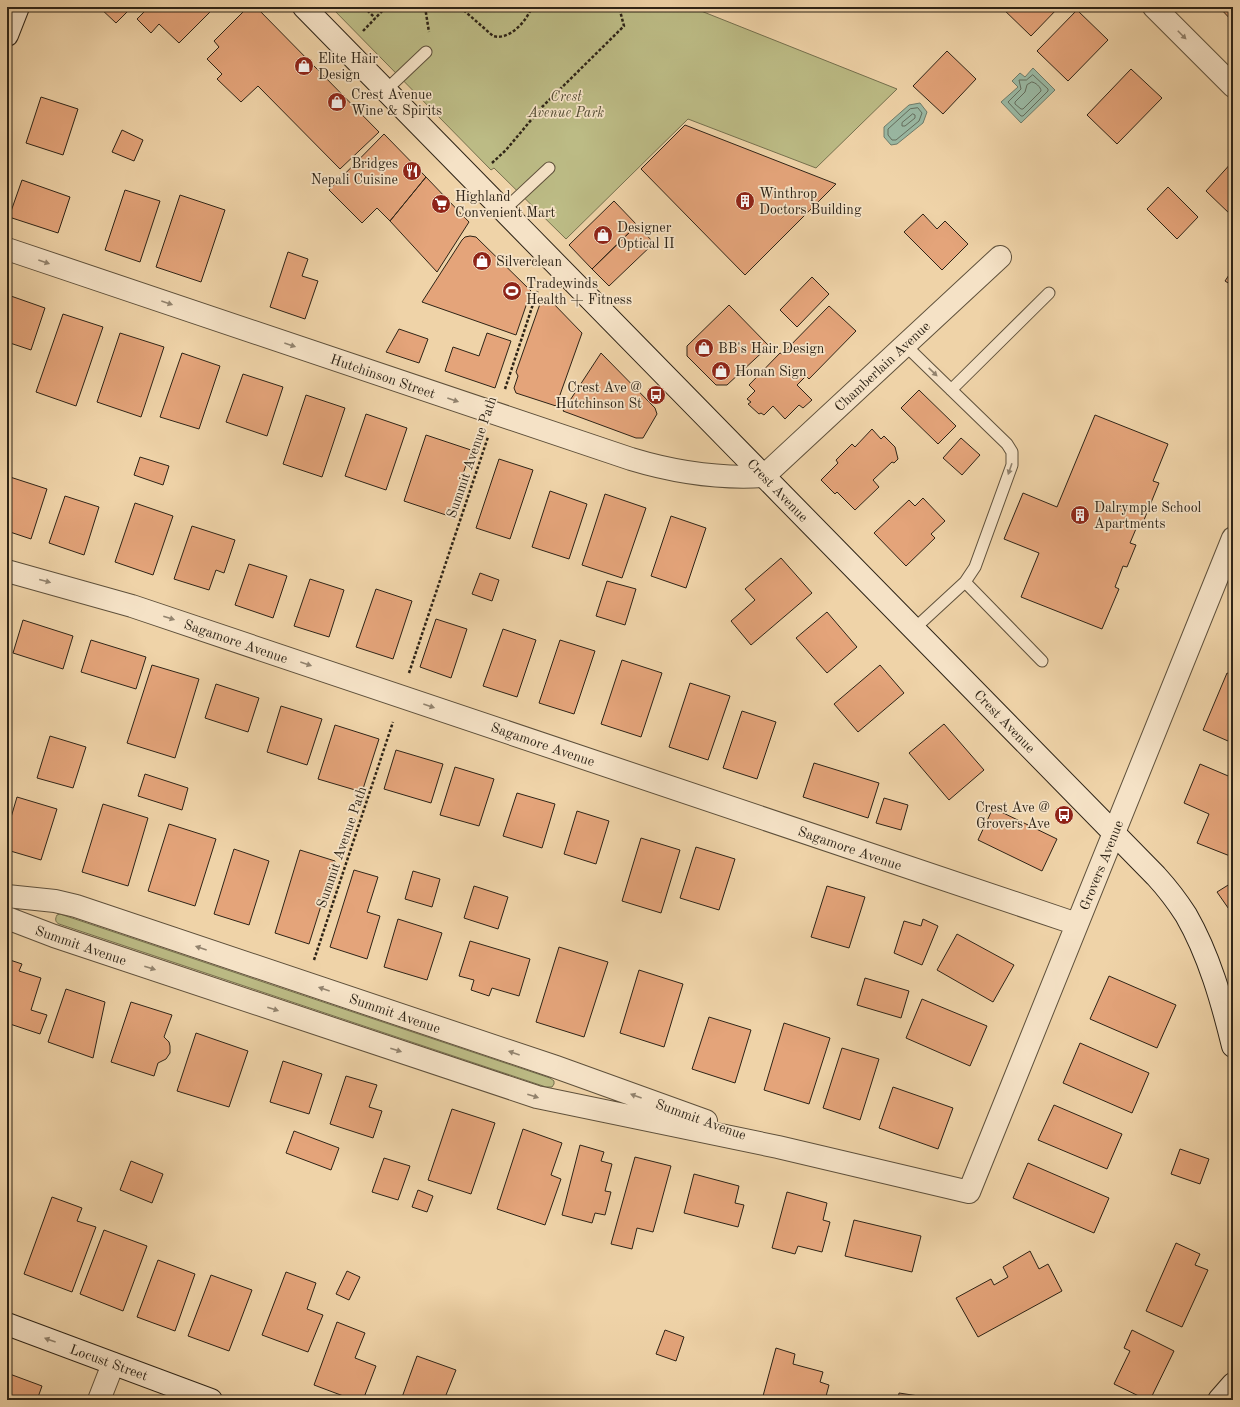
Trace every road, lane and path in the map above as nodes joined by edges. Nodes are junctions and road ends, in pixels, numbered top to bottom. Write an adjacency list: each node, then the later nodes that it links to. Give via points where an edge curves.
1 (18, 7): 12 (street)
2 (304, 7): 15 (street, Crest Avenue)
3 (364, 7): 10 (path)
4 (386, 7): 10 (path)
5 (425, 7): 13 (path, via 429,30)
6 (460, 7): 7 (path, via 496,37 512,32 523,22)
7 (532, 7)
8 (619, 7): 17 (path, via 624,26 542,107 506,150)
9 (1154, 7): 14 (street, one-way to 14)
10 (375, 18): 11 (path)
11 (361, 32)
12 (7, 35)
13 (426, 52): 15 (lane)
14 (1233, 86)
15 (386, 90): 17 (street, Crest Avenue)
16 (549, 168): 18 (lane)
17 (474, 180): 18 (street, Crest Avenue)
18 (504, 210): 20 (street, Crest Avenue)
19 (7, 249): 25 (street, Hutchinson Street, one-way to 25)
20 (549, 256): 25 (path, Summit Avenue Path); 26 (street, Crest Avenue)
21 (1000, 257): 23 (street, Chamberlain Avenue)
22 (1049, 293): 24 (lane)
23 (905, 345): 24 (lane, one-way to 24); 26 (street, Chamberlain Avenue)
24 (951, 390): 29 (lane, one-way to 29, via 1007,444 1013,456 975,567)
25 (496, 414): 26 (street, Hutchinson Street, via 652,465 713,476); 32 (path, Summit Avenue Path)
26 (764, 476): 30 (street, Crest Avenue)
27 (1233, 538): 34 (street, Grovers Avenue)
28 (7, 571): 37 (street, Sagamore Avenue, one-way to 37, via 147,611)
29 (965, 582): 30 (lane); 31 (lane)
30 (914, 629): 34 (street, Crest Avenue)
31 (1042, 661)
32 (412, 664)
33 (394, 718): 38 (path, Summit Avenue Path)
34 (1114, 833): 37 (street, Grovers Avenue); 39 (street, Crest Avenue, via 1151,870 1176,900 1193,928 1219,995)
35 (7, 896): 38 (street, Summit Avenue, one-way to 35, via 76,906)
36 (7, 918): 40 (street, Summit Avenue, one-way to 40, via 537,1097)
37 (1077, 924): 41 (street, Grovers Avenue)
38 (306, 983): 40 (street, Summit Avenue, one-way to 38, via 556,1067)
39 (1233, 1046)
40 (778, 1147): 41 (street, Summit Avenue)
41 (969, 1192)
42 (7, 1324): 43 (street, Locust Street, one-way to 42)
43 (113, 1364): 45 (street); 46 (street, Locust Street)
44 (1233, 1384): 47 (street)
45 (99, 1400)
46 (211, 1400)
47 (1219, 1400)

